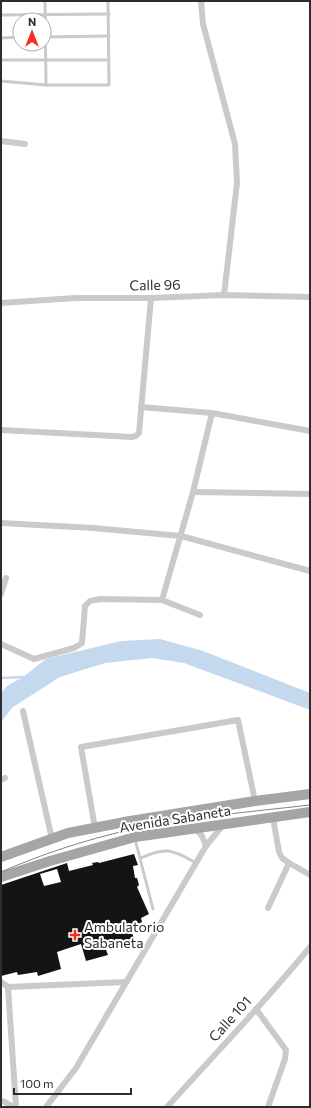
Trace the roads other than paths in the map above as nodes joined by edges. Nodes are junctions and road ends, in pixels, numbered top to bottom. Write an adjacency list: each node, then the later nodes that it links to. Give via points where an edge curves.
1 (45, 1): 4 (lane)
2 (108, 1): 8 (lane)
3 (201, 1): 21 (street, via 203,24 235,144 237,183)
4 (45, 12)
5 (1, 14): 6 (lane)
6 (12, 14)
7 (52, 14): 8 (lane)
8 (108, 14): 10 (lane)
9 (52, 36): 10 (lane)
10 (109, 36): 16 (lane)
11 (12, 37): 12 (lane)
12 (1, 38)
13 (46, 52): 15 (lane)
14 (1, 60): 15 (lane)
15 (46, 60): 16 (lane); 18 (lane)
16 (109, 60): 18 (lane, via 109,85)
17 (1, 81): 18 (lane)
18 (46, 85)
19 (1, 141): 20 (street)
20 (25, 144)
21 (224, 295): 22 (street, Calle 96); 23 (street, Calle 96)
22 (310, 297)
23 (151, 298): 24 (street, Calle 96, via 75,298); 25 (street)
24 (1, 303)
25 (141, 407): 26 (street); 27 (street, via 139,433 132,437)
26 (212, 413): 28 (street); 29 (street)
27 (1, 430)
28 (310, 431)
29 (193, 492): 30 (street); 32 (street)
30 (310, 494)
31 (1, 523): 32 (street)
32 (181, 536): 33 (street); 36 (street)
33 (310, 571)
34 (6, 578): 35 (street)
35 (1, 594)
36 (162, 600): 37 (street); 38 (street, via 90,601 85,606 82,643 74,648 34,659)
37 (200, 615)
38 (1, 644)
39 (23, 711): 48 (street)
40 (310, 794): 41 (main road, Avenida Sabaneta)
41 (255, 801): 45 (main road, Avenida Sabaneta); 45 (street, via 238,720 81,747)
42 (310, 812): 43 (main road, Avenida Sabaneta)
43 (273, 818): 44 (main road, Avenida Sabaneta); 53 (street, via 279,852 282,858)
44 (223, 825): 46 (main road, Avenida Sabaneta); 49 (street)
45 (94, 828): 48 (main road, Avenida Sabaneta)
46 (196, 829): 47 (main road, Avenida Sabaneta); 49 (street)
47 (135, 837): 51 (lane); 55 (main road, Avenida Sabaneta)
48 (52, 839): 50 (main road, Avenida Sabaneta)
49 (206, 846): 52 (street)
50 (1, 857)
51 (140, 858): 52 (lane, via 163,850 176,852); 57 (lane)
52 (196, 863): 60 (street)
53 (290, 863): 54 (street); 56 (street)
54 (310, 874)
55 (1, 877)
56 (268, 908)
57 (153, 909)
58 (310, 947): 62 (street, Calle 101)
59 (1, 982): 61 (street)
60 (126, 982): 61 (street); 65 (street, via 76,1068)
61 (8, 987): 64 (street)
62 (256, 1009): 66 (street, Calle 101); 67 (street, via 286,1050)
63 (1, 1101): 64 (street)
64 (14, 1107)
65 (46, 1107)
66 (167, 1107)
67 (268, 1107)

